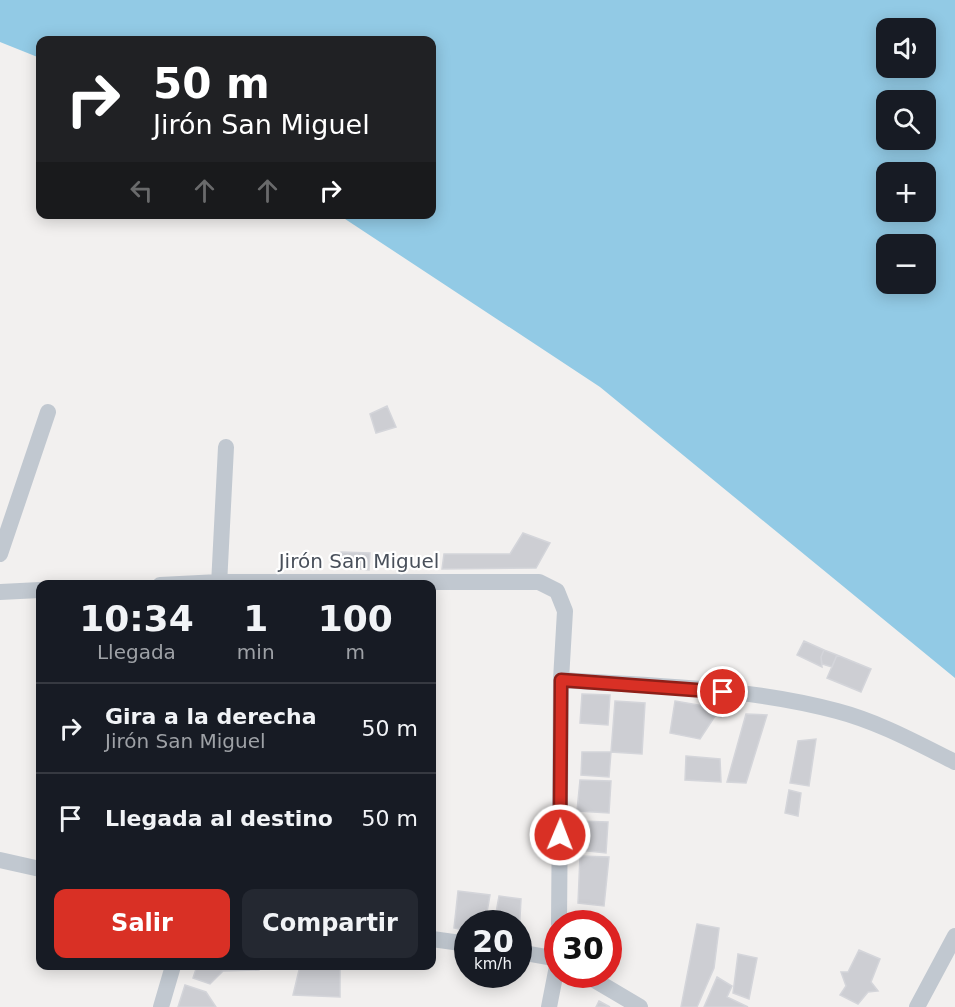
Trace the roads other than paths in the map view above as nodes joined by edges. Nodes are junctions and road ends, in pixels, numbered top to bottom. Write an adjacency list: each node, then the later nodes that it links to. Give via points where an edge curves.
1 (48, 412): 3 (street)
2 (226, 447): 4 (street)
3 (0, 554)
4 (219, 580)
5 (436, 583): 8 (street, Jirón San Miguel, via 539,582 557,591 565,611)
6 (36, 590): 7 (street)
7 (0, 592)
8 (561, 680): 9 (street, via 746,693 800,702 889,729); 12 (street)
9 (955, 762)
10 (0, 860): 11 (street)
11 (36, 868)
12 (559, 910)
13 (955, 936): 22 (street)
14 (436, 940): 15 (street)
15 (454, 942)
16 (172, 970): 19 (street)
17 (553, 988): 20 (street)
18 (608, 988): 21 (street)
19 (161, 1007)
20 (549, 1007)
21 (640, 1007)
22 (917, 1007)

